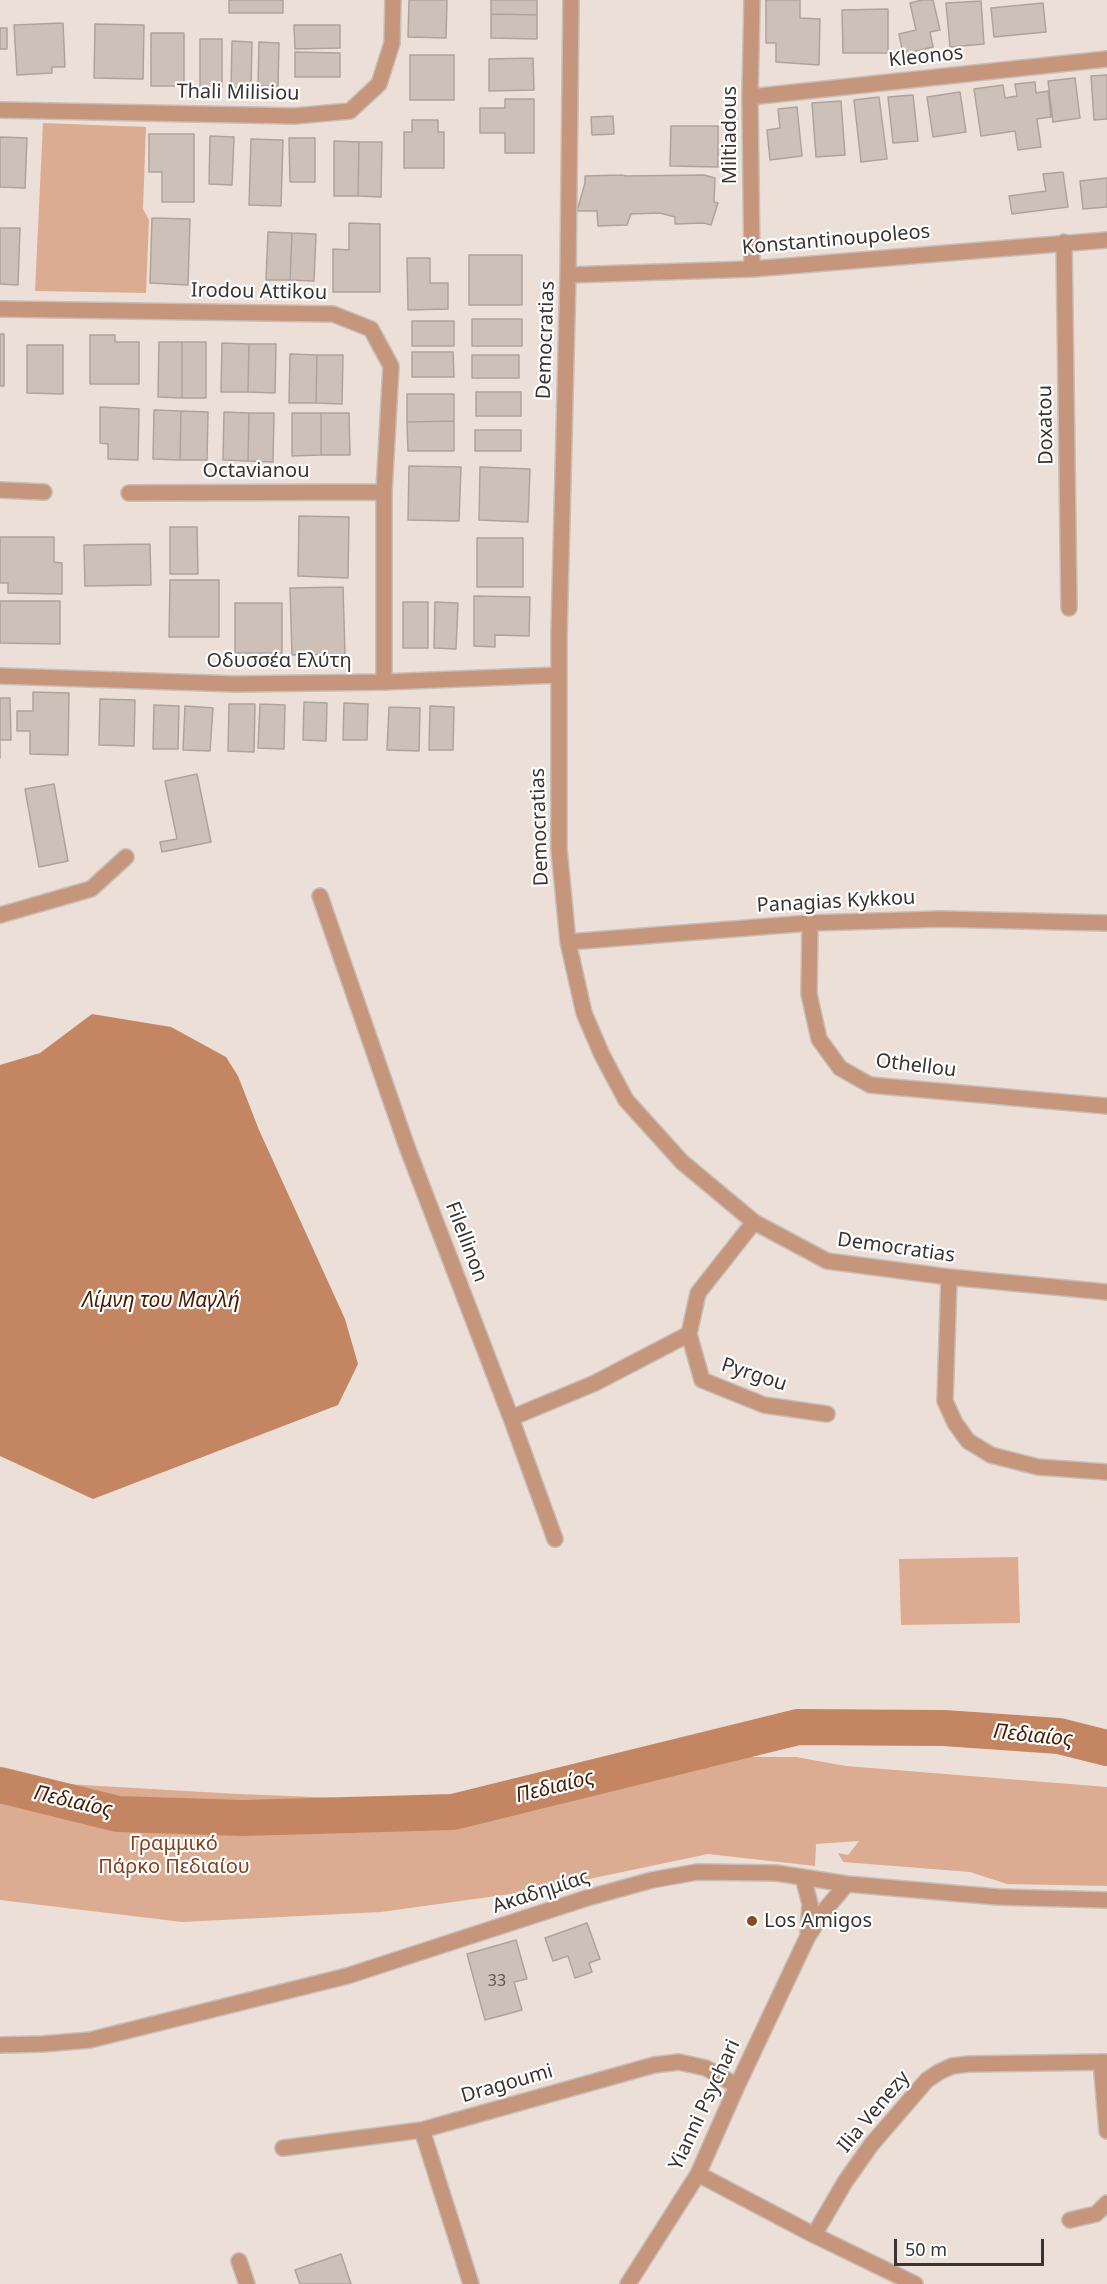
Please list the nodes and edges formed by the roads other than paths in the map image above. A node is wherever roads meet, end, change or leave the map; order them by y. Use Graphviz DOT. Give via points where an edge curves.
graph roads {
  1 [pos="393,0"];
  2 [pos="571,0"];
  3 [pos="752,0"];
  4 [pos="1107,59"];
  5 [pos="750,97"];
  6 [pos="0,110"];
  7 [pos="1107,240"];
  8 [pos="1064,242"];
  9 [pos="752,269"];
  10 [pos="568,275"];
  11 [pos="0,309"];
  12 [pos="0,490"];
  13 [pos="44,492"];
  14 [pos="384,492"];
  15 [pos="129,493"];
  16 [pos="1069,608"];
  17 [pos="558,675"];
  18 [pos="0,676"];
  19 [pos="384,682"];
  20 [pos="126,857"];
  21 [pos="320,896"];
  22 [pos="0,915"];
  23 [pos="810,923"];
  24 [pos="1107,923"];
  25 [pos="568,942"];
  26 [pos="1107,1106"];
  27 [pos="754,1222"];
  28 [pos="949,1277"];
  29 [pos="1107,1292"];
  30 [pos="689,1335"];
  31 [pos="827,1414"];
  32 [pos="511,1418"];
  33 [pos="1107,1472"];
  34 [pos="555,1539"];
  35 [pos="803,1877"];
  36 [pos="847,1884"];
  37 [pos="1107,1900"];
  38 [pos="807,1938"];
  39 [pos="0,2045"];
  40 [pos="1104,2062"];
  41 [pos="737,2086"];
  42 [pos="422,2130"];
  43 [pos="1107,2131"];
  44 [pos="283,2148"];
  45 [pos="698,2174"];
  46 [pos="1107,2203"];
  47 [pos="1070,2220"];
  48 [pos="814,2235"];
  49 [pos="239,2261"];
  50 [pos="246,2284"];
  51 [pos="471,2284"];
  52 [pos="628,2284"];
  53 [pos="915,2284"];
  1 -- 6 [label="street, Thali Milisiou" via="392,43 379,84 350,111 296,116"];
  2 -- 10 [label="street, Democratias"];
  3 -- 5 [label="street, Miltiadous"];
  4 -- 5 [label="street, Kleonos"];
  5 -- 9 [label="street, Miltiadous"];
  7 -- 8 [label="street, Konstantinoupoleos"];
  8 -- 9 [label="street, Konstantinoupoleos"];
  8 -- 16 [label="street, Doxatou"];
  9 -- 10 [label="street, Konstantinoupoleos"];
  10 -- 17 [label="street, Democratias"];
  11 -- 14 [label="street, Irodou Attikou" via="333,314 371,329 391,366"];
  12 -- 13 [label="street"];
  14 -- 15 [label="street, Octavianou"];
  14 -- 19 [label="street, Irodou Attikou"];
  17 -- 19 [label="street, Οδυσσέα Ελύτη"];
  17 -- 25 [label="street, Democratias" via="559,849"];
  18 -- 19 [label="street, Οδυσσέα Ελύτη" via="236,684"];
  20 -- 22 [label="street" via="91,889"];
  21 -- 32 [label="street, Filellinon" via="407,1147"];
  23 -- 24 [label="street, Panagias Kykkou" via="941,919"];
  23 -- 25 [label="street, Panagias Kykkou"];
  23 -- 26 [label="street, Othellou" via="809,994 819,1039 840,1068 870,1085"];
  25 -- 27 [label="street, Democratias" via="584,1013 626,1100 682,1162"];
  27 -- 28 [label="street, Democratias" via="827,1261"];
  27 -- 30 [label="street, Pyrgou" via="698,1293"];
  28 -- 29 [label="street, Democratias"];
  28 -- 33 [label="street" via="945,1401 968,1441 991,1455 1038,1467"];
  30 -- 31 [label="street, Pyrgou" via="702,1380 764,1405"];
  30 -- 32 [label="street" via="595,1383"];
  32 -- 34 [label="street, Filellinon"];
  35 -- 36 [label="street, Ακαδημίας"];
  35 -- 38 [label="street, Yianni Psychari" via="810,1904"];
  35 -- 39 [label="street, Ακαδημίας" via="697,1872 652,1880 347,1976 90,2040"];
  36 -- 37 [label="street, Ακαδημίας" via="998,1897"];
  36 -- 38 [label="street, Yianni Psychari"];
  38 -- 41 [label="street, Yianni Psychari"];
  40 -- 43 [label="street"];
  40 -- 48 [label="street, Ilia Venezy" via="969,2064 939,2072 927,2080 871,2145"];
  41 -- 42 [label="street, Dragoumi" via="706,2068 679,2062 663,2064"];
  41 -- 45 [label="street, Yianni Psychari"];
  42 -- 44 [label="street, Dragoumi"];
  42 -- 51 [label="street"];
  45 -- 48 [label="street"];
  45 -- 52 [label="street, Yianni Psychari"];
  46 -- 47 [label="street" via="1096,2214"];
  48 -- 53 [label="street"];
  49 -- 50 [label="street"];
}
